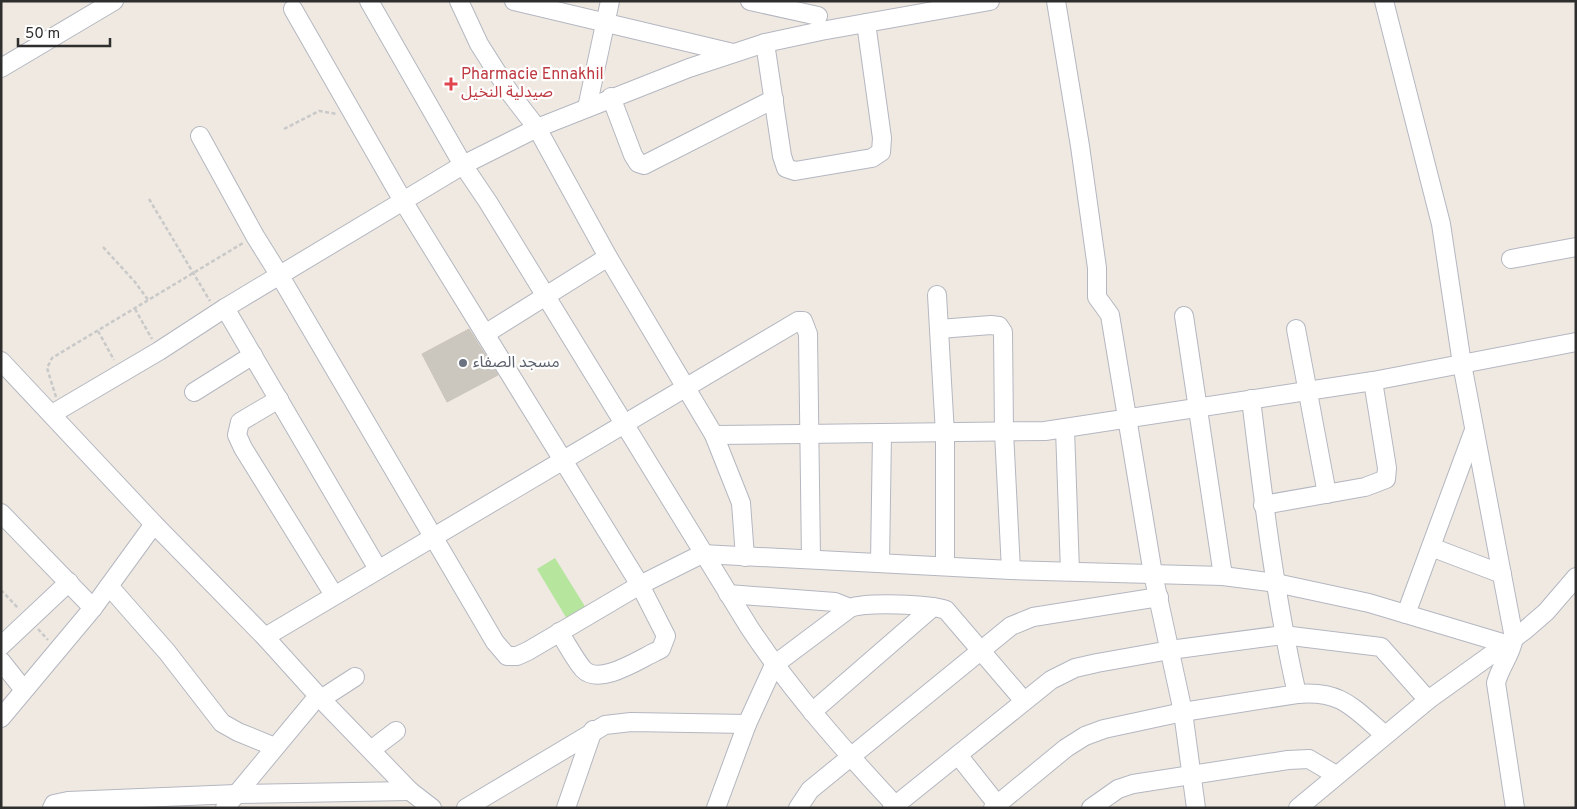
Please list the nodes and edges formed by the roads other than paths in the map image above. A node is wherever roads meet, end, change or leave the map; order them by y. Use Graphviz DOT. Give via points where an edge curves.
graph roads {
  1 [pos="114,1"];
  2 [pos="369,1"];
  3 [pos="459,1"];
  4 [pos="514,1"];
  5 [pos="610,1"];
  6 [pos="750,1"];
  7 [pos="990,1"];
  8 [pos="1056,1"];
  9 [pos="1384,1"];
  10 [pos="949,5"];
  11 [pos="293,9"];
  12 [pos="818,16"];
  13 [pos="866,23"];
  14 [pos="606,24"];
  15 [pos="765,43"];
  16 [pos="733,53"];
  17 [pos="1,68"];
  18 [pos="611,98"];
  19 [pos="774,99"];
  20 [pos="587,108"];
  21 [pos="537,128"];
  22 [pos="200,136"];
  23 [pos="463,165"];
  24 [pos="403,201"];
  25 [pos="1576,247"];
  26 [pos="608,257"];
  27 [pos="1511,259"];
  28 [pos="280,276"];
  29 [pos="546,295"];
  30 [pos="937,295"];
  31 [pos="221,311"];
  32 [pos="1184,316"];
  33 [pos="939,329"];
  34 [pos="1296,329"];
  35 [pos="485,334"];
  36 [pos="1576,342"];
  37 [pos="253,355"];
  38 [pos="1,361"];
  39 [pos="1462,364"];
  40 [pos="1373,381"];
  41 [pos="686,386"];
  42 [pos="194,392"];
  43 [pos="1307,392"];
  44 [pos="279,398"];
  45 [pos="1251,399"];
  46 [pos="1197,408"];
  47 [pos="57,412"];
  48 [pos="1126,420"];
  49 [pos="622,424"];
  50 [pos="1065,429"];
  51 [pos="1474,429"];
  52 [pos="1004,432"];
  53 [pos="882,434"];
  54 [pos="945,434"];
  55 [pos="714,435"];
  56 [pos="810,435"];
  57 [pos="563,459"];
  58 [pos="1327,494"];
  59 [pos="1263,505"];
  60 [pos="2,515"];
  61 [pos="154,524"];
  62 [pos="432,537"];
  63 [pos="1431,547"];
  64 [pos="702,554"];
  65 [pos="745,556"];
  66 [pos="812,559"];
  67 [pos="880,563"];
  68 [pos="945,566"];
  69 [pos="378,569"];
  70 [pos="1011,570"];
  71 [pos="1070,571"];
  72 [pos="1153,574"];
  73 [pos="1502,574"];
  74 [pos="1223,576"];
  75 [pos="1576,577"];
  76 [pos="69,582"];
  77 [pos="1276,583"];
  78 [pos="640,585"];
  79 [pos="109,586"];
  80 [pos="728,594"];
  81 [pos="334,595"];
  82 [pos="1158,597"];
  83 [pos="933,607"];
  84 [pos="93,608"];
  85 [pos="850,608"];
  86 [pos="1406,614"];
  87 [pos="559,632"];
  88 [pos="1284,635"];
  89 [pos="264,637"];
  90 [pos="1510,641"];
  91 [pos="1,646"];
  92 [pos="980,650"];
  93 [pos="1170,650"];
  94 [pos="1,661"];
  95 [pos="774,665"];
  96 [pos="355,677"];
  97 [pos="24,690"];
  98 [pos="1297,694"];
  99 [pos="320,698"];
  100 [pos="1428,700"];
  101 [pos="1024,701"];
  102 [pos="812,712"];
  103 [pos="1183,712"];
  104 [pos="1,718"];
  105 [pos="747,724"];
  106 [pos="593,730"];
  107 [pos="396,731"];
  108 [pos="1384,735"];
  109 [pos="276,747"];
  110 [pos="371,750"];
  111 [pos="958,755"];
  112 [pos="851,758"];
  113 [pos="1192,775"];
  114 [pos="1336,775"];
  115 [pos="410,790"];
  116 [pos="236,794"];
  117 [pos="894,806"];
  118 [pos="996,807"];
  119 [pos="52,808"];
  120 [pos="225,808"];
  121 [pos="432,808"];
  122 [pos="466,808"];
  123 [pos="566,808"];
  124 [pos="716,808"];
  125 [pos="798,808"];
  126 [pos="1091,808"];
  127 [pos="1196,808"];
  128 [pos="1298,808"];
  129 [pos="1515,808"];
  1 -- 17 [label="street"];
  2 -- 23 [label="street"];
  3 -- 21 [label="street" via="479,44"];
  4 -- 14 [label="street"];
  5 -- 14 [label="street"];
  6 -- 12 [label="street"];
  7 -- 10 [label="street"];
  8 -- 48 [label="street" via="1097,268 1097,297 1110,315"];
  9 -- 39 [label="street" via="1441,224"];
  10 -- 13 [label="street"];
  11 -- 24 [label="street"];
  12 -- 13 [label="street"];
  12 -- 15 [label="street"];
  13 -- 19 [label="street" via="882,138 882,148 877,156 788,170 783,164"];
  14 -- 16 [label="street"];
  14 -- 20 [label="street"];
  15 -- 16 [label="street"];
  15 -- 19 [label="street"];
  16 -- 18 [label="street"];
  18 -- 19 [label="street" via="633,156 644,165"];
  18 -- 20 [label="street"];
  20 -- 21 [label="street"];
  21 -- 23 [label="street"];
  21 -- 26 [label="street"];
  22 -- 28 [label="street"];
  23 -- 24 [label="street"];
  23 -- 29 [label="street"];
  24 -- 28 [label="street"];
  24 -- 35 [label="street"];
  25 -- 27 [label="street"];
  26 -- 29 [label="street"];
  26 -- 41 [label="street"];
  28 -- 31 [label="street"];
  28 -- 62 [label="street"];
  29 -- 35 [label="street"];
  29 -- 49 [label="street"];
  30 -- 33 [label="street"];
  31 -- 37 [label="street"];
  31 -- 47 [label="street"];
  32 -- 46 [label="street"];
  33 -- 52 [label="street" via="991,324 1002,329 1005,338"];
  33 -- 54 [label="street"];
  34 -- 43 [label="street"];
  35 -- 57 [label="street"];
  36 -- 39 [label="street"];
  37 -- 42 [label="street"];
  37 -- 44 [label="street"];
  38 -- 47 [label="street"];
  39 -- 40 [label="street"];
  39 -- 51 [label="street"];
  40 -- 43 [label="street"];
  40 -- 58 [label="street" via="1386,479 1370,486"];
  41 -- 49 [label="street"];
  41 -- 55 [label="street"];
  41 -- 56 [label="street" via="801,320 808,334"];
  43 -- 45 [label="street"];
  43 -- 58 [label="street"];
  44 -- 69 [label="street"];
  44 -- 81 [label="street" via="240,422 237,435"];
  45 -- 46 [label="street"];
  45 -- 59 [label="street"];
  46 -- 48 [label="street"];
  46 -- 74 [label="street"];
  47 -- 61 [label="street"];
  48 -- 50 [label="street"];
  48 -- 72 [label="street"];
  49 -- 57 [label="street"];
  49 -- 64 [label="street"];
  50 -- 52 [label="street"];
  50 -- 71 [label="street"];
  51 -- 63 [label="street"];
  51 -- 73 [label="street"];
  52 -- 54 [label="street"];
  52 -- 70 [label="street"];
  53 -- 54 [label="street"];
  53 -- 56 [label="street"];
  53 -- 67 [label="street"];
  54 -- 68 [label="street"];
  55 -- 56 [label="street"];
  55 -- 65 [label="street" via="741,503"];
  56 -- 66 [label="street"];
  57 -- 62 [label="street"];
  57 -- 78 [label="street"];
  58 -- 59 [label="street"];
  59 -- 77 [label="street"];
  60 -- 76 [label="street"];
  61 -- 79 [label="street"];
  61 -- 89 [label="street"];
  62 -- 69 [label="street"];
  62 -- 87 [label="street" via="504,654 517,656"];
  63 -- 73 [label="street"];
  63 -- 86 [label="street"];
  64 -- 65 [label="street"];
  64 -- 78 [label="street"];
  64 -- 80 [label="street"];
  65 -- 66 [label="street"];
  66 -- 67 [label="street"];
  67 -- 68 [label="street"];
  68 -- 70 [label="street"];
  69 -- 81 [label="street"];
  70 -- 71 [label="street"];
  71 -- 72 [label="street"];
  72 -- 74 [label="street"];
  72 -- 82 [label="street"];
  73 -- 90 [label="street"];
  74 -- 77 [label="street"];
  75 -- 90 [label="street" via="1546,612"];
  76 -- 84 [label="street"];
  76 -- 91 [label="street"];
  77 -- 86 [label="street"];
  77 -- 88 [label="street"];
  78 -- 87 [label="street"];
  78 -- 87 [label="street" via="666,636 661,649 608,674 596,676 584,670"];
  79 -- 84 [label="street"];
  79 -- 109 [label="street" via="167,652 222,723"];
  80 -- 85 [label="street" via="835,602"];
  80 -- 95 [label="street"];
  81 -- 89 [label="street"];
  82 -- 92 [label="street" via="1033,617 1011,626"];
  82 -- 93 [label="street"];
  83 -- 85 [label="street" via="863,605"];
  83 -- 92 [label="street" via="951,614"];
  83 -- 102 [label="street"];
  84 -- 97 [label="street"];
  85 -- 95 [label="street"];
  86 -- 90 [label="street"];
  88 -- 93 [label="street"];
  88 -- 98 [label="street"];
  88 -- 100 [label="street" via="1381,647"];
  89 -- 99 [label="street"];
  90 -- 100 [label="street"];
  90 -- 129 [label="street" via="1512,650 1500,668 1496,683"];
  92 -- 101 [label="street"];
  92 -- 112 [label="street"];
  93 -- 101 [label="street" via="1075,668 1051,680"];
  93 -- 103 [label="street"];
  94 -- 97 [label="street"];
  95 -- 102 [label="street"];
  95 -- 105 [label="street"];
  96 -- 99 [label="street"];
  97 -- 104 [label="street"];
  98 -- 103 [label="street"];
  98 -- 108 [label="street" via="1332,695 1350,705"];
  99 -- 109 [label="street"];
  99 -- 110 [label="street"];
  100 -- 108 [label="street"];
  101 -- 111 [label="street"];
  102 -- 112 [label="street"];
  103 -- 113 [label="street"];
  103 -- 118 [label="street" via="1085,736"];
  105 -- 106 [label="street" via="618,722"];
  105 -- 124 [label="street"];
  106 -- 122 [label="street"];
  106 -- 123 [label="street"];
  107 -- 110 [label="street"];
  108 -- 114 [label="street"];
  109 -- 116 [label="street"];
  110 -- 115 [label="street"];
  111 -- 117 [label="street"];
  111 -- 118 [label="street"];
  112 -- 117 [label="street"];
  112 -- 125 [label="street" via="805,796"];
  113 -- 114 [label="street" via="1302,758 1316,761"];
  113 -- 126 [label="street" via="1133,784 1118,789"];
  113 -- 127 [label="street"];
  114 -- 128 [label="street"];
  115 -- 116 [label="street"];
  115 -- 121 [label="street"];
  116 -- 119 [label="street" via="68,801"];
  116 -- 120 [label="street"];
}
